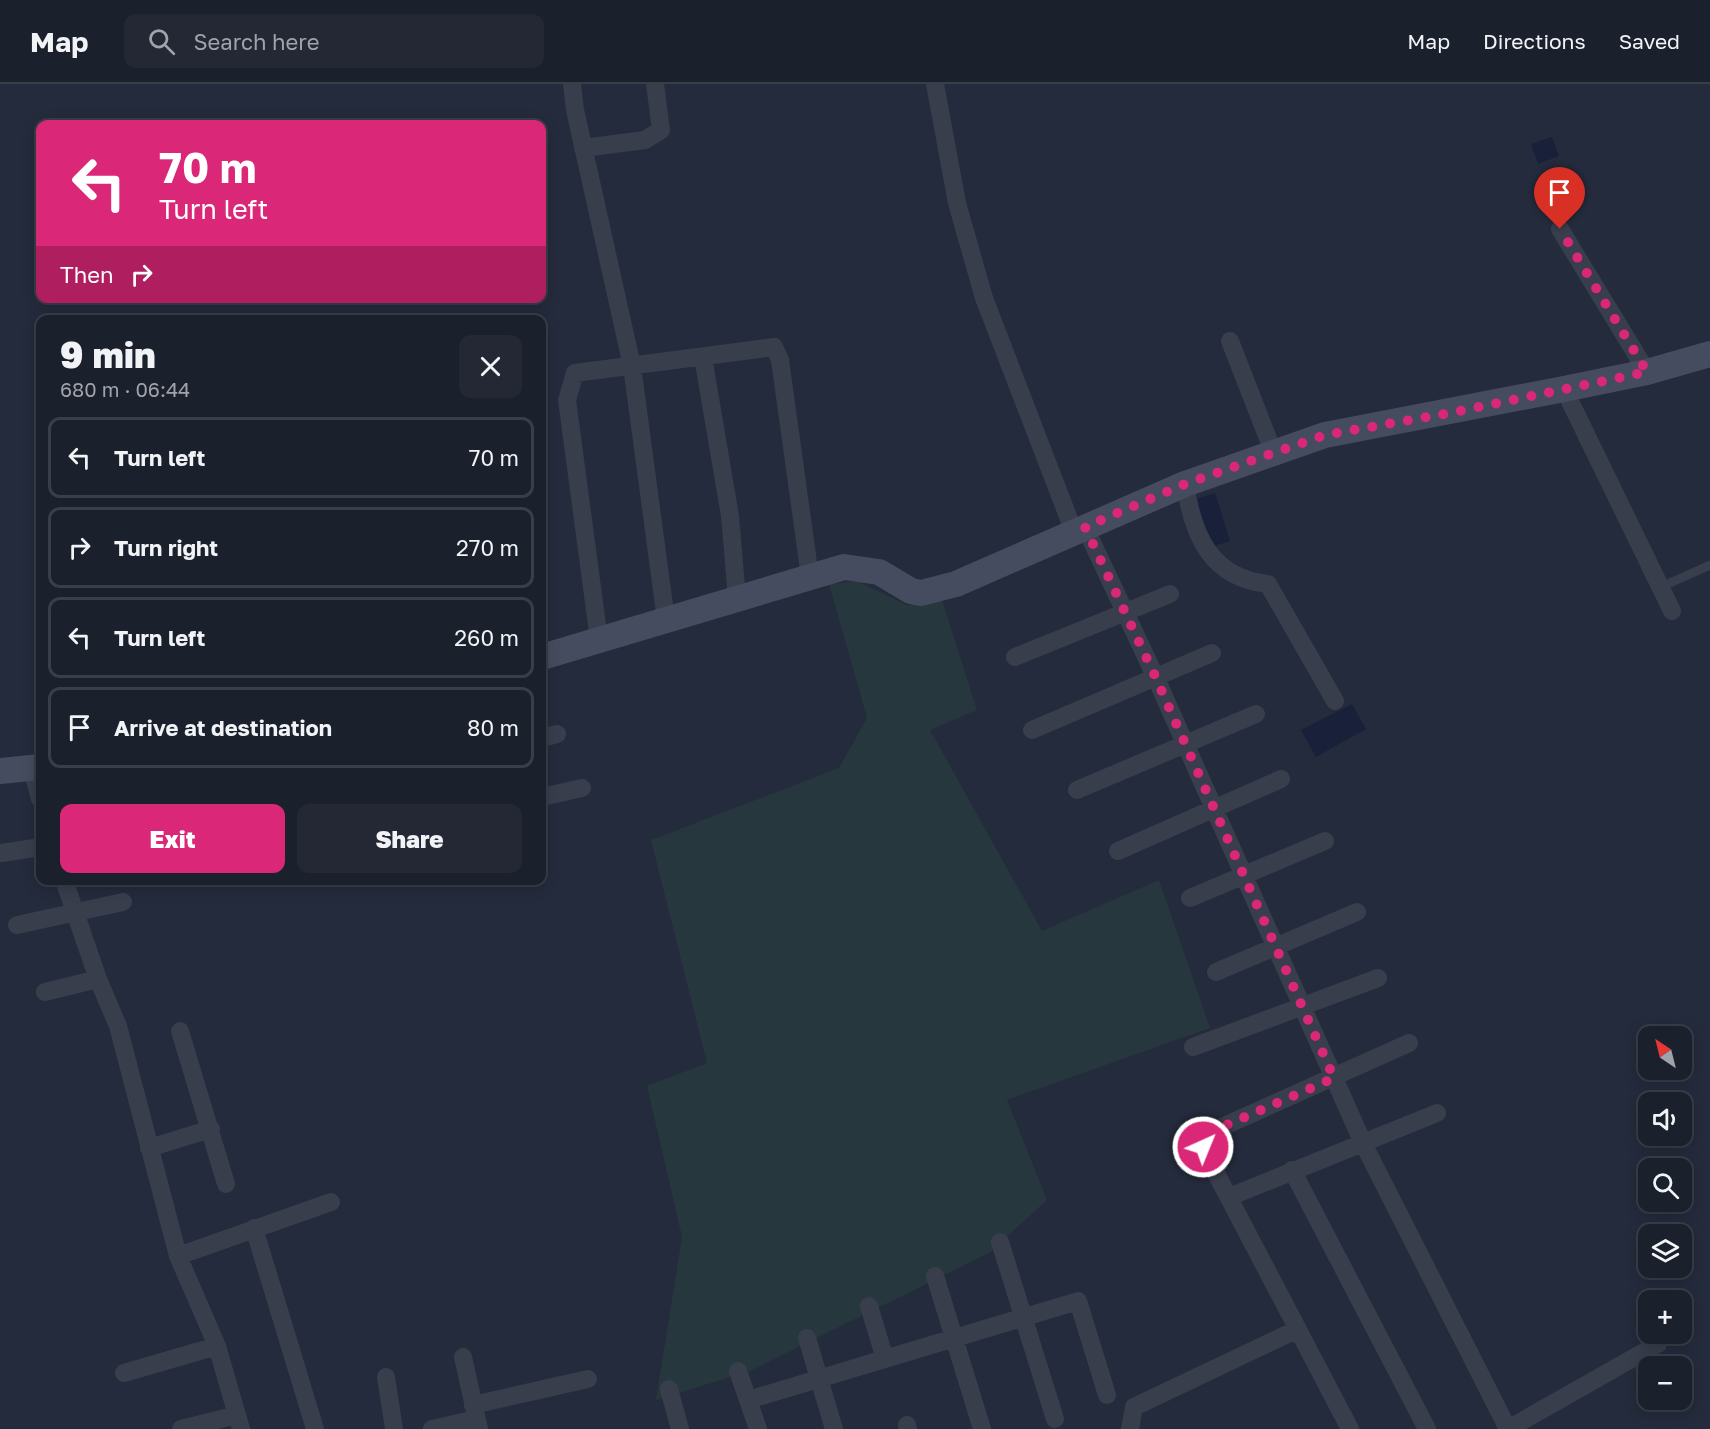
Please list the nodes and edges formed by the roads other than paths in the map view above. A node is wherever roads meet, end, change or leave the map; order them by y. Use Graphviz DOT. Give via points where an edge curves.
graph roads {
  1 [pos="572,84"];
  2 [pos="655,84"];
  3 [pos="935,84"];
  4 [pos="584,148"];
  5 [pos="1560,229"];
  6 [pos="1230,341"];
  7 [pos="1710,354"];
  8 [pos="703,357"];
  9 [pos="632,366"];
  10 [pos="1647,372"];
  11 [pos="1564,389"];
  12 [pos="1274,454"];
  13 [pos="1185,484"];
  14 [pos="1080,529"];
  15 [pos="1710,565"];
  16 [pos="810,577"];
  17 [pos="1661,587"];
  18 [pos="1170,594"];
  19 [pos="737,599"];
  20 [pos="1672,611"];
  21 [pos="1126,613"];
  22 [pos="666,620"];
  23 [pos="599,640"];
  24 [pos="1212,653"];
  25 [pos="546,656"];
  26 [pos="1015,657"];
  27 [pos="1155,676"];
  28 [pos="1335,701"];
  29 [pos="1256,714"];
  30 [pos="1032,730"];
  31 [pos="1186,745"];
  32 [pos="36,768"];
  33 [pos="0,771"];
  34 [pos="1281,779"];
  35 [pos="582,788"];
  36 [pos="1077,790"];
  37 [pos="546,796"];
  38 [pos="1214,808"];
  39 [pos="1325,840"];
  40 [pos="36,848"];
  41 [pos="1118,851"];
  42 [pos="2,853"];
  43 [pos="1244,875"];
  44 [pos="66,885"];
  45 [pos="1190,898"];
  46 [pos="123,902"];
  47 [pos="1357,912"];
  48 [pos="74,913"];
  49 [pos="17,925"];
  50 [pos="1276,945"];
  51 [pos="1216,972"];
  52 [pos="1378,978"];
  53 [pos="98,980"];
  54 [pos="45,992"];
  55 [pos="1303,1006"];
  56 [pos="180,1031"];
  57 [pos="1409,1043"];
  58 [pos="1193,1047"];
  59 [pos="1334,1078"];
  60 [pos="1437,1113"];
  61 [pos="211,1129"];
  62 [pos="1363,1143"];
  63 [pos="149,1148"];
  64 [pos="1292,1170"];
  65 [pos="226,1184"];
  66 [pos="1229,1197"];
  67 [pos="331,1202"];
  68 [pos="254,1228"];
  69 [pos="1000,1242"];
  70 [pos="178,1256"];
  71 [pos="935,1276"];
  72 [pos="869,1306"];
  73 [pos="1024,1317"];
  74 [pos="1296,1330"];
  75 [pos="807,1338"];
  76 [pos="954,1338"];
  77 [pos="1658,1344"];
  78 [pos="217,1346"];
  79 [pos="464,1357"];
  80 [pos="885,1359"];
  81 [pos="738,1371"];
  82 [pos="124,1373"];
  83 [pos="386,1377"];
  84 [pos="588,1379"];
  85 [pos="819,1379"];
  86 [pos="669,1389"];
  87 [pos="1107,1395"];
  88 [pos="748,1400"];
  89 [pos="476,1418"];
  90 [pos="1055,1419"];
  91 [pos="239,1422"];
  92 [pos="181,1429"];
  93 [pos="315,1429"];
  94 [pos="394,1429"];
  95 [pos="432,1429"];
  96 [pos="680,1429"];
  97 [pos="758,1429"];
  98 [pos="834,1429"];
  99 [pos="982,1429"];
  100 [pos="1131,1429"];
  101 [pos="1350,1429"];
  102 [pos="1427,1429"];
  103 [pos="1508,1429"];
  1 -- 4 [label="street"];
  2 -- 4 [label="street" via="661,130 645,140"];
  3 -- 14 [label="street" via="957,203 984,298"];
  4 -- 9 [label="street"];
  5 -- 10 [label="street"];
  6 -- 12 [label="street"];
  7 -- 10 [label="street"];
  8 -- 9 [label="street"];
  8 -- 16 [label="street" via="774,347 780,360"];
  8 -- 19 [label="street" via="730,516"];
  9 -- 22 [label="street"];
  9 -- 23 [label="street" via="575,373 567,400"];
  10 -- 11 [label="street"];
  11 -- 12 [label="street" via="1325,435"];
  11 -- 17 [label="street"];
  12 -- 13 [label="street"];
  13 -- 14 [label="street"];
  13 -- 28 [label="street" via="1199,537 1209,557 1243,578 1268,584"];
  14 -- 16 [label="street" via="932,591 911,591 879,572 857,567"];
  14 -- 21 [label="street"];
  15 -- 17 [label="lane"];
  16 -- 19 [label="street"];
  17 -- 20 [label="street"];
  18 -- 21 [label="street"];
  19 -- 22 [label="street"];
  21 -- 26 [label="street"];
  21 -- 27 [label="street"];
  22 -- 23 [label="street"];
  23 -- 25 [label="street"];
  24 -- 27 [label="street"];
  27 -- 30 [label="street"];
  27 -- 31 [label="street"];
  29 -- 31 [label="street"];
  31 -- 36 [label="street"];
  31 -- 38 [label="street"];
  32 -- 33 [label="street"];
  34 -- 38 [label="street"];
  35 -- 37 [label="street"];
  38 -- 41 [label="street"];
  38 -- 43 [label="street"];
  39 -- 43 [label="street"];
  40 -- 42 [label="street"];
  43 -- 45 [label="street"];
  43 -- 50 [label="street"];
  44 -- 48 [label="street"];
  46 -- 48 [label="street"];
  47 -- 50 [label="street"];
  48 -- 49 [label="street"];
  48 -- 53 [label="street"];
  50 -- 51 [label="street"];
  50 -- 55 [label="street"];
  52 -- 55 [label="street"];
  53 -- 54 [label="street"];
  53 -- 63 [label="street" via="118,1026"];
  55 -- 58 [label="street"];
  55 -- 59 [label="street"];
  56 -- 61 [label="street"];
  57 -- 59 [label="street"];
  59 -- 62 [label="street"];
  59 -- 66 [label="street" via="1206,1136 1203,1147"];
  60 -- 62 [label="street"];
  61 -- 63 [label="street"];
  61 -- 65 [label="street"];
  62 -- 64 [label="street"];
  62 -- 103 [label="street"];
  63 -- 70 [label="street"];
  64 -- 66 [label="street"];
  64 -- 102 [label="street"];
  66 -- 74 [label="street"];
  67 -- 68 [label="street"];
  68 -- 70 [label="street"];
  68 -- 93 [label="street"];
  69 -- 73 [label="street"];
  70 -- 78 [label="street"];
  71 -- 76 [label="street"];
  72 -- 80 [label="street"];
  73 -- 76 [label="street"];
  73 -- 87 [label="street" via="1078,1301"];
  73 -- 90 [label="street"];
  74 -- 100 [label="street" via="1134,1407"];
  74 -- 101 [label="street"];
  75 -- 85 [label="street"];
  76 -- 80 [label="street"];
  76 -- 99 [label="street"];
  77 -- 103 [label="street"];
  78 -- 82 [label="street"];
  78 -- 91 [label="street"];
  79 -- 89 [label="street"];
  80 -- 85 [label="street"];
  81 -- 88 [label="street"];
  83 -- 94 [label="street"];
  84 -- 89 [label="street"];
  85 -- 88 [label="street"];
  85 -- 98 [label="street"];
  86 -- 96 [label="street"];
  88 -- 97 [label="street"];
  89 -- 95 [label="street"];
  91 -- 92 [label="street"];
}
